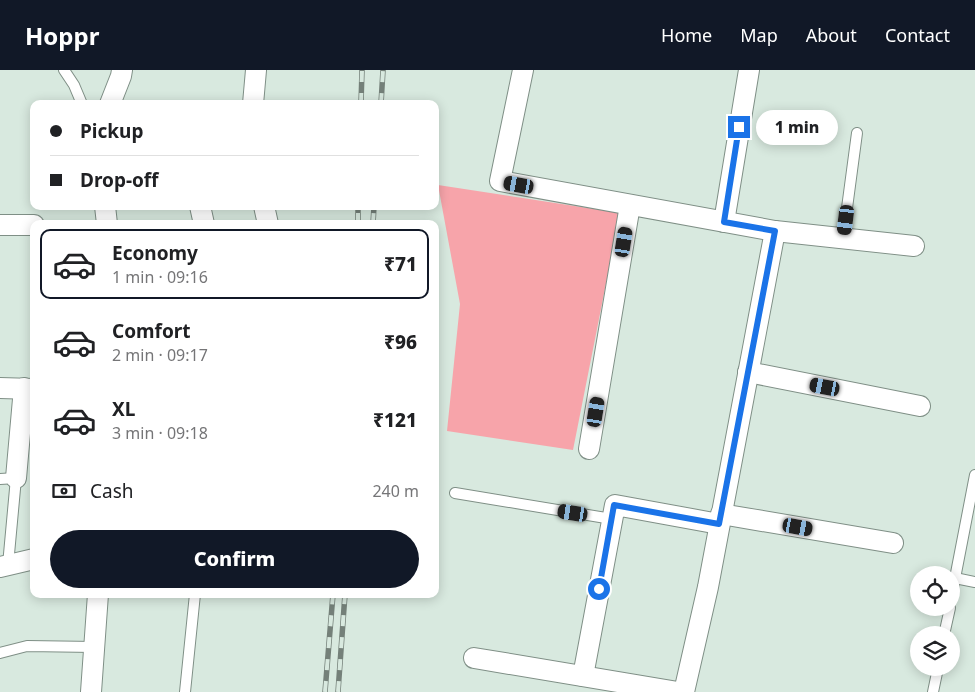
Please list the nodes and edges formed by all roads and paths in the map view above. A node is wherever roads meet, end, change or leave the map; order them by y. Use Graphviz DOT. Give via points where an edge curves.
graph roads {
  1 [pos="64,70"];
  2 [pos="122,70"];
  3 [pos="256,70"];
  4 [pos="523,70"];
  5 [pos="747,70"];
  6 [pos="80,100"];
  7 [pos="112,100"];
  8 [pos="253,100"];
  9 [pos="857,132"];
  10 [pos="630,205"];
  11 [pos="724,222"];
  12 [pos="0,225"];
  13 [pos="30,225"];
  14 [pos="775,231"];
  15 [pos="843,238"];
  16 [pos="914,246"];
  17 [pos="748,372"];
  18 [pos="0,388"];
  19 [pos="29,388"];
  20 [pos="920,406"];
  21 [pos="589,449"];
  22 [pos="975,475"];
  23 [pos="8,479"];
  24 [pos="455,493"];
  25 [pos="612,519"];
  26 [pos="720,519"];
  27 [pos="893,543"];
  28 [pos="30,560"];
  29 [pos="4,566"];
  30 [pos="957,566"];
  31 [pos="960,579"];
  32 [pos="975,582"];
  33 [pos="98,598"];
  34 [pos="195,598"];
  35 [pos="94,647"];
  36 [pos="0,653"];
  37 [pos="474,658"];
  38 [pos="583,676"];
  39 [pos="936,676"];
  40 [pos="92,692"];
  41 [pos="185,692"];
  42 [pos="678,692"];
  43 [pos="684,692"];
  44 [pos="933,692"];
  1 -- 6 [label="lane"];
  2 -- 7 [label="street"];
  3 -- 8 [label="street"];
  4 -- 10 [label="street" via="500,182"];
  5 -- 11 [label="street"];
  9 -- 15 [label="lane"];
  10 -- 11 [label="street"];
  10 -- 21 [label="street"];
  11 -- 14 [label="street"];
  12 -- 13 [label="street"];
  14 -- 15 [label="street"];
  14 -- 17 [label="street"];
  15 -- 16 [label="street"];
  17 -- 20 [label="street"];
  17 -- 26 [label="street"];
  18 -- 19 [label="street"];
  19 -- 23 [label="street"];
  22 -- 30 [label="lane"];
  23 -- 29 [label="lane"];
  24 -- 25 [label="lane"];
  25 -- 26 [label="street" via="614,505"];
  25 -- 38 [label="street"];
  26 -- 27 [label="street"];
  26 -- 43 [label="street"];
  28 -- 29 [label="street"];
  31 -- 32 [label="lane"];
  33 -- 35 [label="street"];
  34 -- 41 [label="lane"];
  35 -- 36 [label="lane" via="27,646"];
  35 -- 40 [label="street"];
  37 -- 38 [label="street"];
  38 -- 42 [label="street"];
  39 -- 44 [label="lane"];
}
